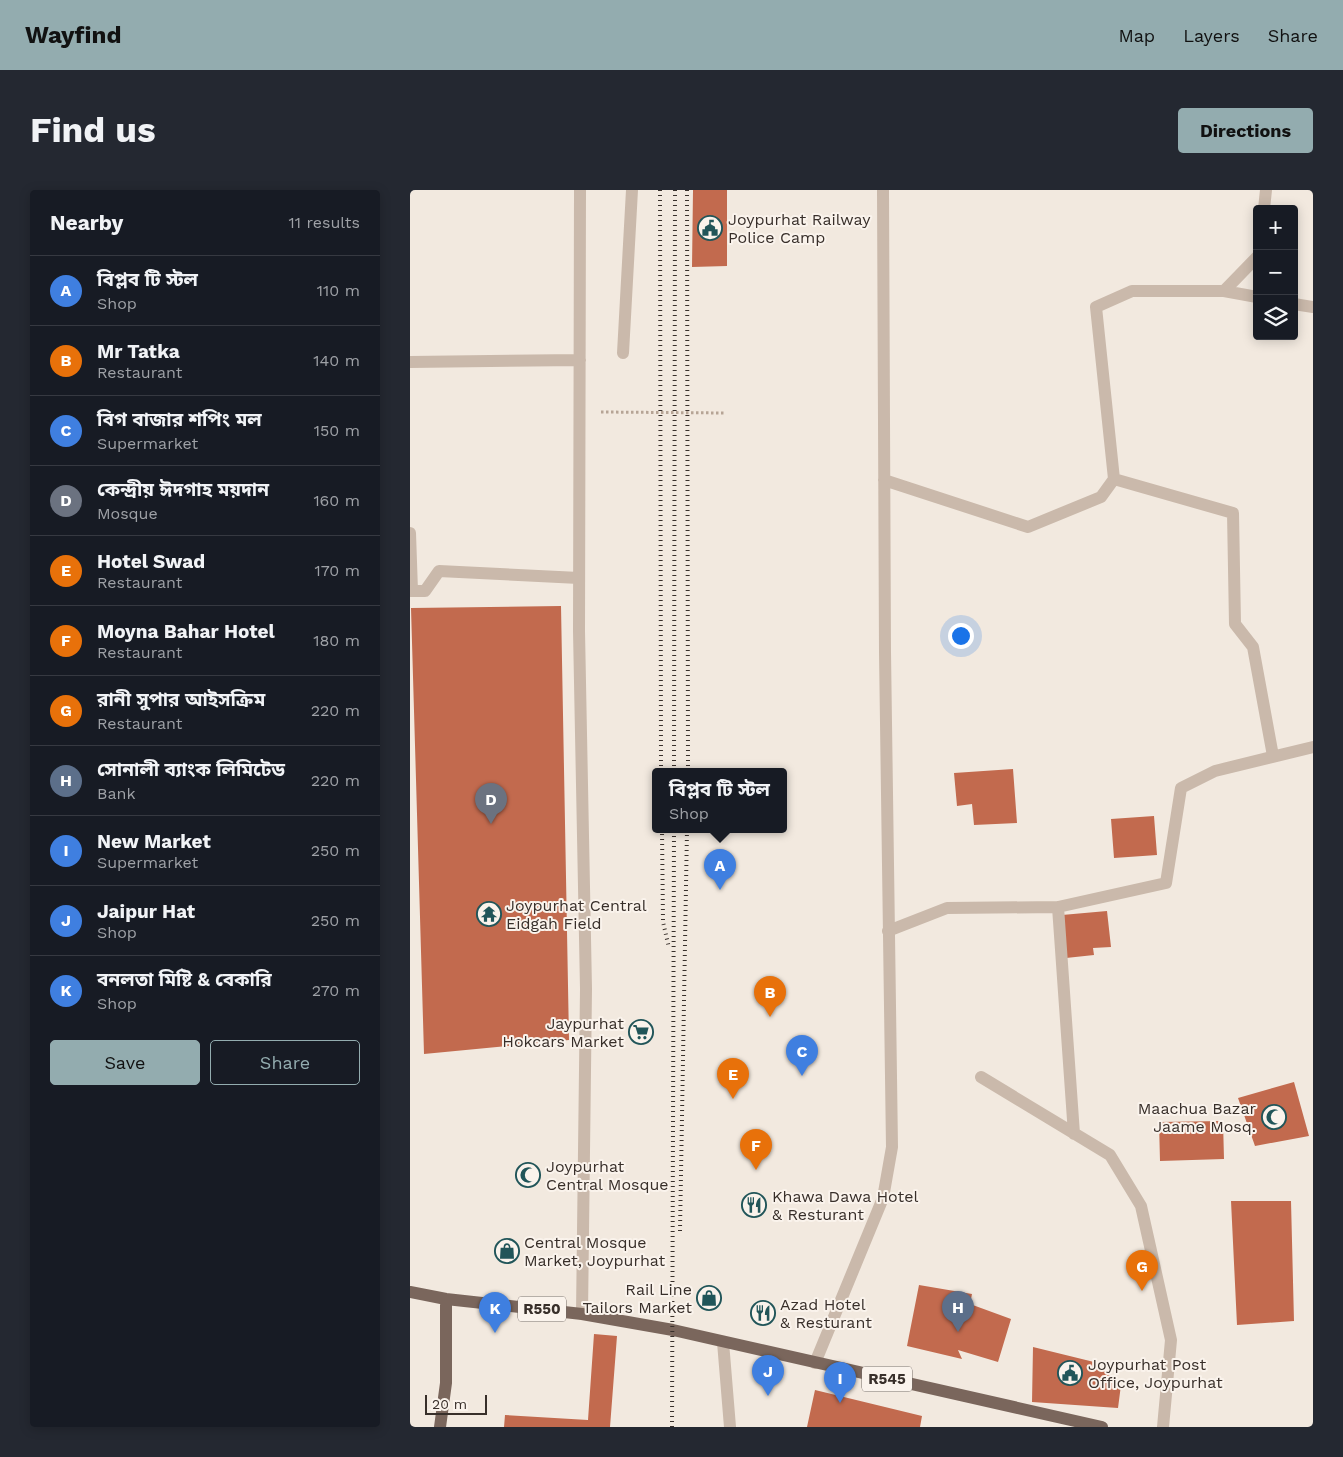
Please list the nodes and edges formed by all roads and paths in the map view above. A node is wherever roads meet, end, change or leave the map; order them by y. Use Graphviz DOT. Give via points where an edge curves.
graph roads {
  1 [pos="580,190"];
  2 [pos="632,190"];
  3 [pos="883,190"];
  4 [pos="1266,190"];
  5 [pos="1264,205"];
  6 [pos="1253,261"];
  7 [pos="1224,291"];
  8 [pos="1253,296"];
  9 [pos="1298,305"];
  10 [pos="1313,307"];
  11 [pos="623,353"];
  12 [pos="580,360"];
  13 [pos="410,362"];
  14 [pos="601,412"];
  15 [pos="725,413"];
  16 [pos="1114,479"];
  17 [pos="884,480"];
  18 [pos="410,533"];
  19 [pos="579,578"];
  20 [pos="416,591"];
  21 [pos="1313,746"];
  22 [pos="1273,756"];
  23 [pos="1058,907"];
  24 [pos="888,930"];
  25 [pos="981,1077"];
  26 [pos="1074,1134"];
  27 [pos="410,1292"];
  28 [pos="446,1299"];
  29 [pos="582,1314"];
  30 [pos="673,1330"];
  31 [pos="723,1342"];
  32 [pos="815,1363"];
  33 [pos="440,1427"];
  34 [pos="730,1427"];
  35 [pos="1102,1427"];
  36 [pos="1163,1427"];
  1 -- 12 [label="street"];
  2 -- 11 [label="street"];
  3 -- 17 [label="street"];
  4 -- 5 [label="street"];
  6 -- 7 [label="street"];
  7 -- 8 [label="street"];
  7 -- 16 [label="street" via="1132,291 1096,307"];
  9 -- 10 [label="street"];
  12 -- 13 [label="street"];
  12 -- 19 [label="street"];
  14 -- 15 [label="path, bridge"];
  16 -- 17 [label="street" via="1101,497 1028,527"];
  16 -- 22 [label="street" via="1233,513 1235,624 1253,647"];
  17 -- 24 [label="street"];
  18 -- 20 [label="street"];
  19 -- 20 [label="street" via="439,571"];
  19 -- 29 [label="street" via="586,989"];
  21 -- 22 [label="street"];
  22 -- 23 [label="street" via="1215,771 1181,788 1166,883"];
  23 -- 24 [label="street" via="947,908"];
  23 -- 26 [label="street"];
  24 -- 32 [label="street" via="892,1147 883,1198"];
  25 -- 26 [label="street"];
  26 -- 36 [label="street" via="1110,1155 1141,1206 1171,1340"];
  27 -- 28 [label="main road, R550"];
  28 -- 29 [label="main road, R550"];
  28 -- 33 [label="main road" via="446,1383"];
  29 -- 30 [label="main road, R550"];
  30 -- 31 [label="main road, R545"];
  31 -- 32 [label="main road, R545"];
  31 -- 34 [label="street"];
  32 -- 35 [label="main road, R545"];
}
